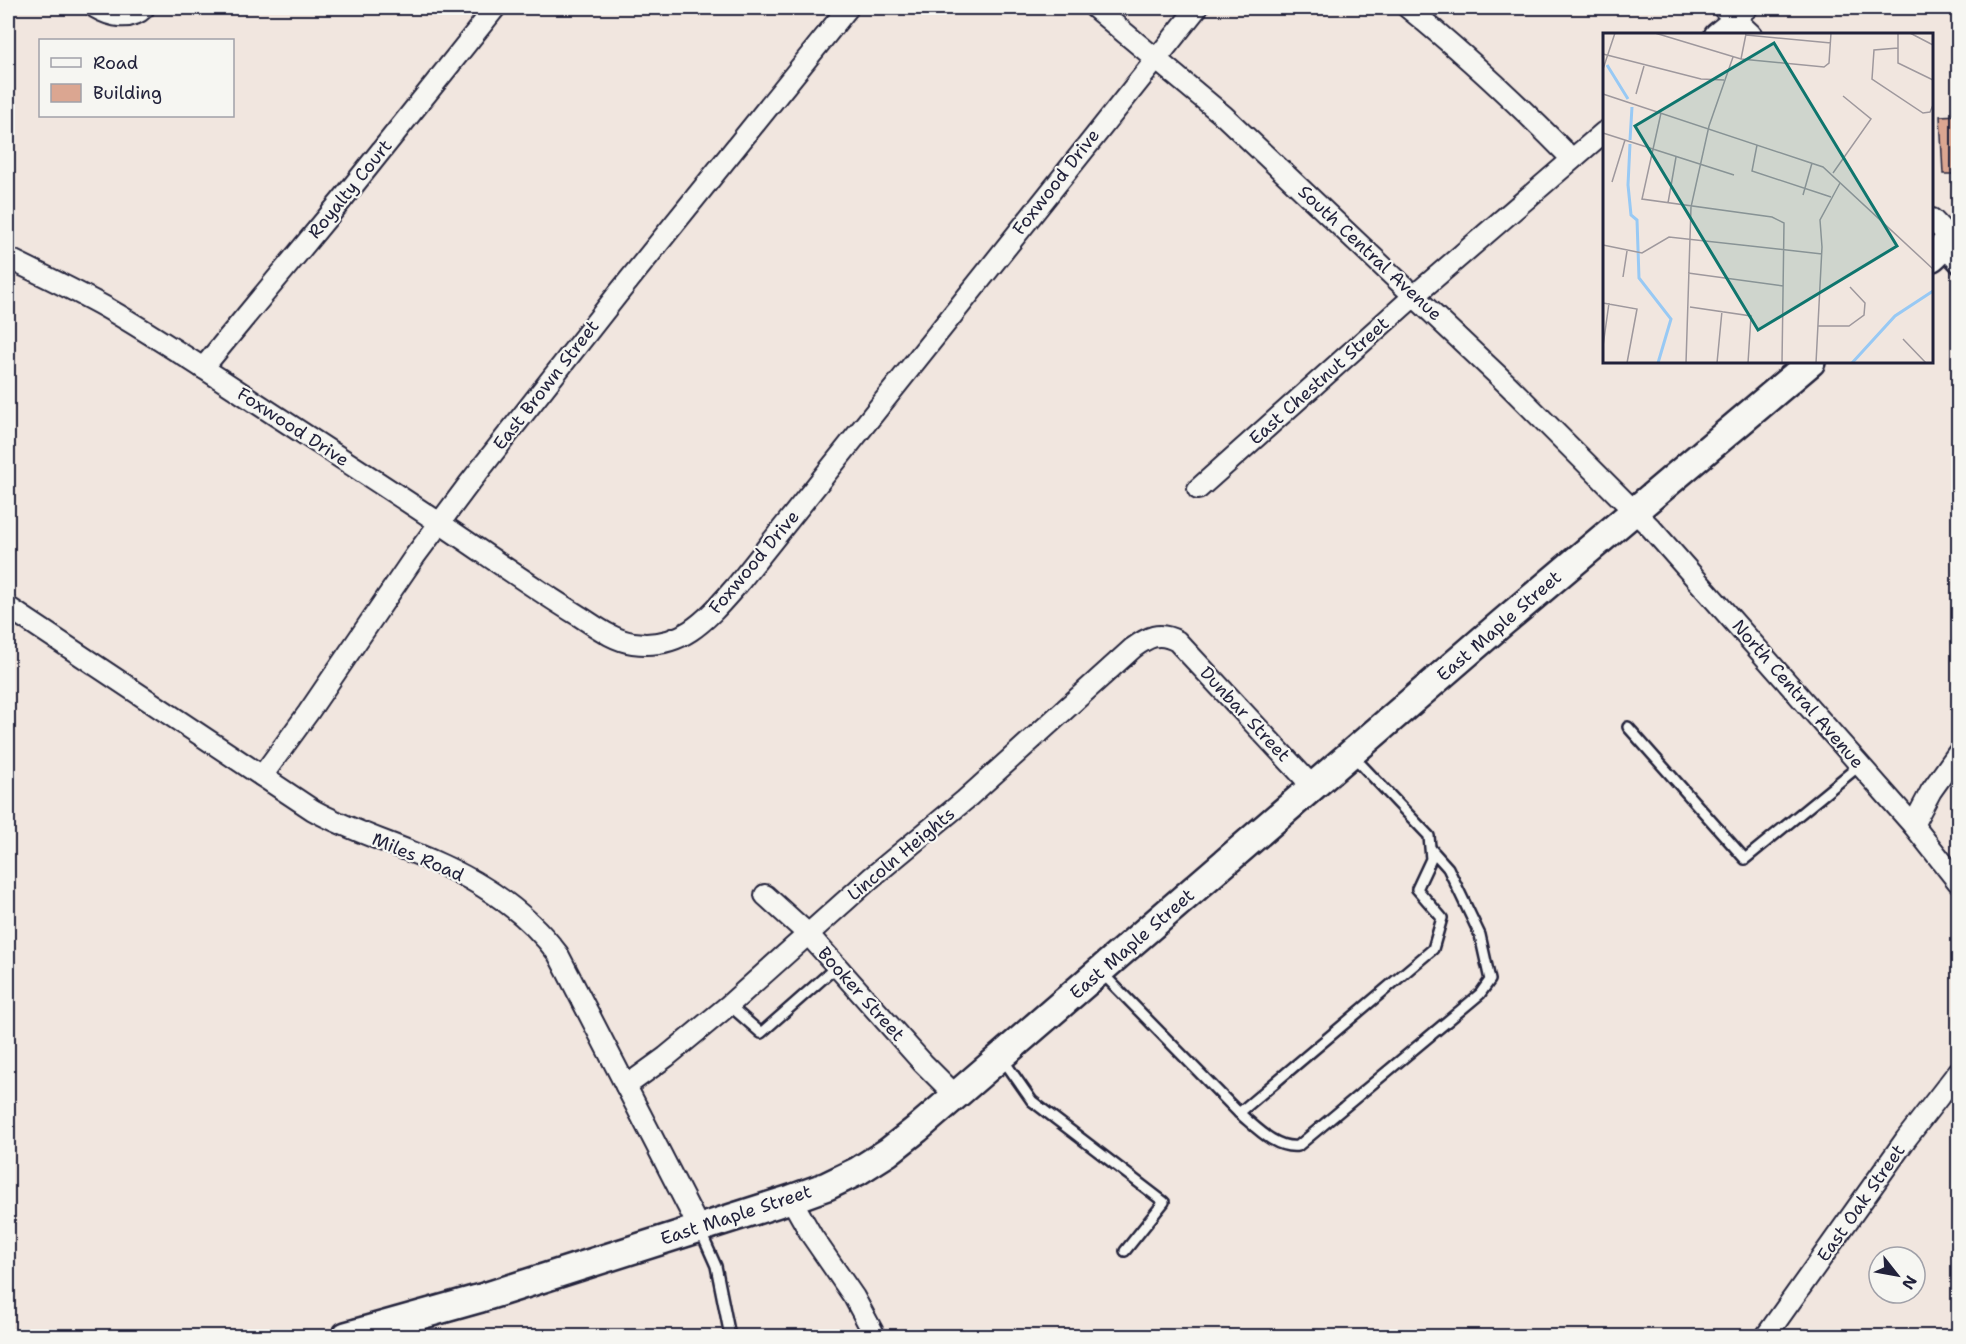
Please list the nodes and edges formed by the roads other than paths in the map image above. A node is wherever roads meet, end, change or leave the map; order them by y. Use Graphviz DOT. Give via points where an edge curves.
graph roads {
  1 [pos="96,8"];
  2 [pos="495,8"];
  3 [pos="848,8"];
  4 [pos="1095,8"];
  5 [pos="1197,8"];
  6 [pos="1408,8"];
  7 [pos="1735,11"];
  8 [pos="136,12"];
  9 [pos="1716,33"];
  10 [pos="1749,33"];
  11 [pos="1156,57"];
  12 [pos="1603,134"];
  13 [pos="1572,159"];
  14 [pos="1933,221"];
  15 [pos="1945,244"];
  16 [pos="8,258"];
  17 [pos="1959,269"];
  18 [pos="1416,296"];
  19 [pos="1810,363"];
  20 [pos="203,368"];
  21 [pos="1198,489"];
  22 [pos="1634,510"];
  23 [pos="440,523"];
  24 [pos="8,607"];
  25 [pos="1176,641"];
  26 [pos="1628,727"];
  27 [pos="1959,753"];
  28 [pos="1351,754"];
  29 [pos="1860,765"];
  30 [pos="262,777"];
  31 [pos="1314,787"];
  32 [pos="1913,825"];
  33 [pos="1431,849"];
  34 [pos="1959,882"];
  35 [pos="765,895"];
  36 [pos="808,934"];
  37 [pos="836,967"];
  38 [pos="1100,971"];
  39 [pos="729,1005"];
  40 [pos="1001,1056"];
  41 [pos="1959,1072"];
  42 [pos="626,1086"];
  43 [pos="956,1096"];
  44 [pos="1239,1113"];
  45 [pos="791,1199"];
  46 [pos="699,1228"];
  47 [pos="1125,1251"];
  48 [pos="346,1336"];
  49 [pos="730,1336"];
  50 [pos="875,1336"];
  51 [pos="1766,1336"];
  1 -- 8 [label="street" via="103,12"];
  2 -- 20 [label="street, Royalty Court"];
  3 -- 23 [label="street, East Brown Street"];
  4 -- 11 [label="street, South Central Avenue"];
  5 -- 11 [label="street, Foxwood Drive"];
  6 -- 13 [label="street" via="1520,105"];
  7 -- 9 [label="street"];
  7 -- 10 [label="street"];
  11 -- 18 [label="street, South Central Avenue"];
  11 -- 23 [label="street, Foxwood Drive" via="738,585 697,627 665,642 648,644 610,635"];
  12 -- 13 [label="street, East Chestnut Street"];
  13 -- 18 [label="street, East Chestnut Street"];
  14 -- 15 [label="street"];
  15 -- 17 [label="lane"];
  16 -- 20 [label="street, Foxwood Drive" via="105,306"];
  18 -- 21 [label="street, East Chestnut Street"];
  18 -- 22 [label="street, South Central Avenue"];
  19 -- 22 [label="main road, East Maple Street"];
  20 -- 23 [label="street, Foxwood Drive"];
  22 -- 28 [label="main road, East Maple Street"];
  22 -- 29 [label="street, North Central Avenue"];
  23 -- 30 [label="street, East Brown Street"];
  24 -- 30 [label="street, Miles Road"];
  25 -- 31 [label="street, Dunbar Street"];
  25 -- 36 [label="street, Lincoln Heights" via="1160,634 1133,648 965,800"];
  26 -- 29 [label="lane" via="1745,859"];
  27 -- 32 [label="street" via="1931,791"];
  28 -- 31 [label="main road, East Maple Street"];
  28 -- 33 [label="lane" via="1429,836"];
  29 -- 32 [label="street, North Central Avenue"];
  30 -- 42 [label="street, Miles Road" via="336,822 433,860 516,909 558,954"];
  31 -- 38 [label="main road, East Maple Street"];
  32 -- 34 [label="street, North Central Avenue"];
  33 -- 44 [label="lane" via="1431,859 1417,889 1442,918 1433,949"];
  33 -- 44 [label="lane" via="1448,868 1480,935 1490,980 1480,994 1298,1146 1271,1140"];
  35 -- 36 [label="street, Booker Street"];
  36 -- 37 [label="street, Booker Street"];
  36 -- 39 [label="street, Lincoln Heights"];
  37 -- 39 [label="lane" via="761,1034"];
  37 -- 43 [label="street, Booker Street"];
  38 -- 40 [label="main road, East Maple Street"];
  38 -- 44 [label="lane"];
  39 -- 42 [label="street, Lincoln Heights"];
  40 -- 43 [label="main road, East Maple Street"];
  40 -- 47 [label="lane" via="1032,1101 1164,1202"];
  41 -- 51 [label="street, East Oak Street" via="1906,1139"];
  42 -- 46 [label="street, Miles Road"];
  43 -- 45 [label="main road, East Maple Street" via="874,1161"];
  45 -- 46 [label="main road, East Maple Street"];
  45 -- 50 [label="street" via="854,1296"];
  46 -- 48 [label="main road, East Maple Street" via="481,1298"];
  46 -- 49 [label="lane" via="716,1266"];
}
